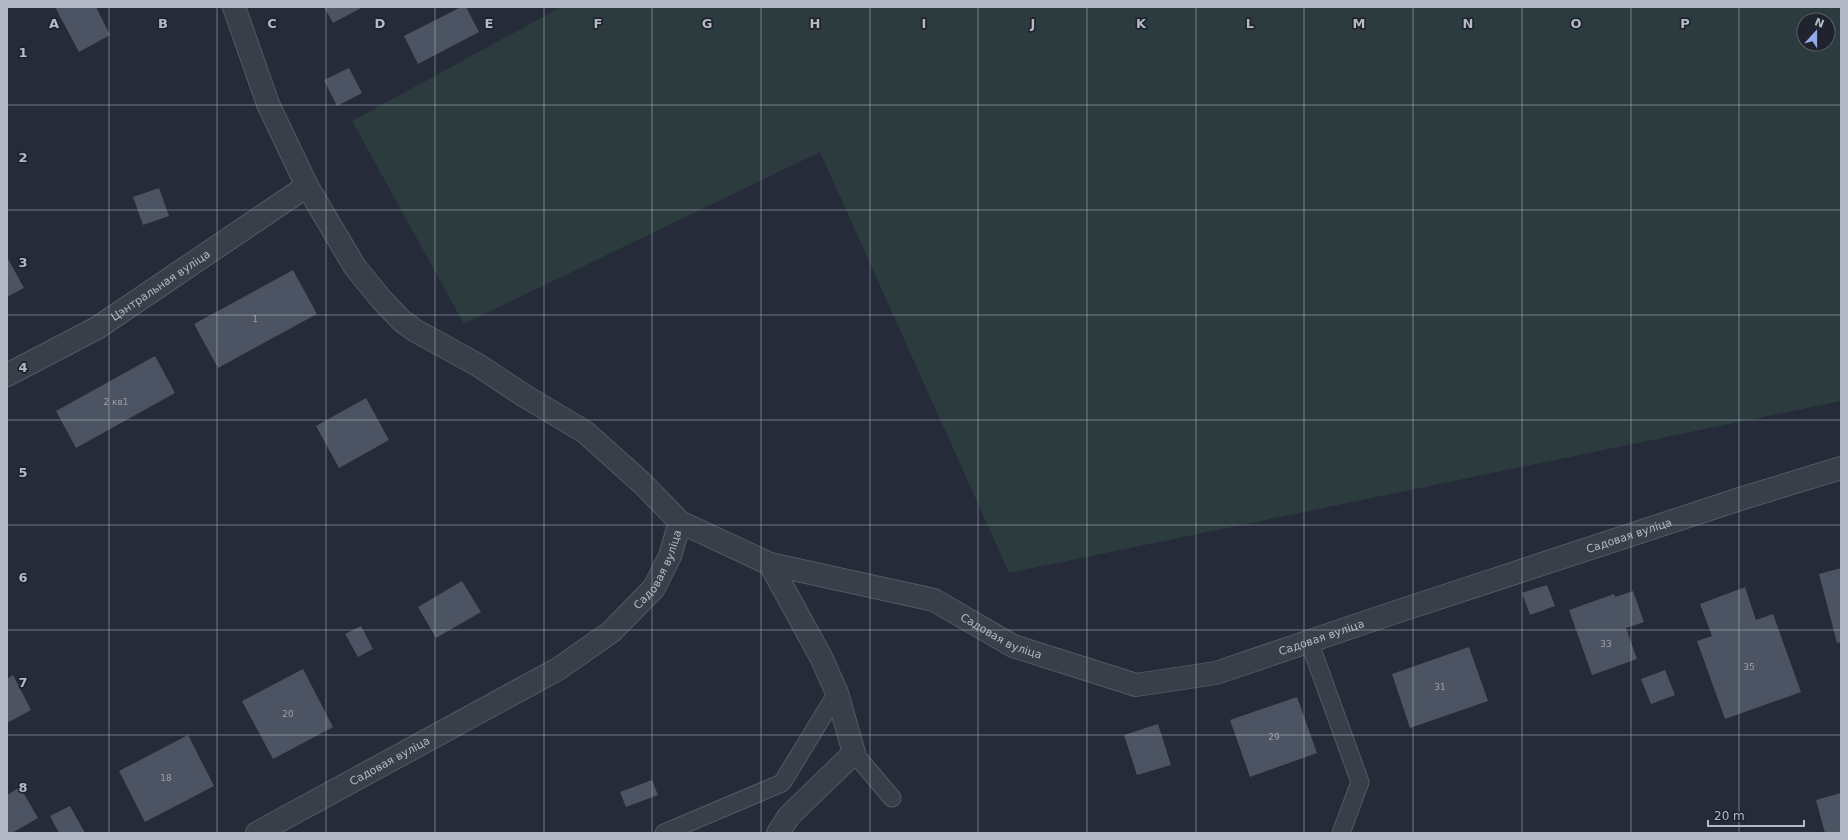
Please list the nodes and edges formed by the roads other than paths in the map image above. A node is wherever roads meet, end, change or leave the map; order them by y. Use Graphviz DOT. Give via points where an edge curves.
graph roads {
  1 [pos="234,7"];
  2 [pos="308,186"];
  3 [pos="7,375"];
  4 [pos="1841,468"];
  5 [pos="680,522"];
  6 [pos="770,564"];
  7 [pos="1309,641"];
  8 [pos="837,693"];
  9 [pos="854,753"];
  10 [pos="892,798"];
  11 [pos="257,833"];
  12 [pos="664,833"];
  13 [pos="778,833"];
  14 [pos="1341,833"];
  1 -- 2 [label="street" via="268,104"];
  2 -- 3 [label="street, Цэнтральная вуліца" via="97,328"];
  2 -- 5 [label="street" via="355,267 380,299 402,321 584,432 644,484"];
  4 -- 7 [label="street, Садовая вуліца"];
  5 -- 6 [label="street, Садовая вуліца"];
  5 -- 11 [label="street, Садовая вуліца" via="670,556 654,588 611,632 558,669"];
  6 -- 7 [label="street, Садовая вуліца" via="934,600 1013,646 1136,685 1216,673"];
  6 -- 8 [label="street" via="821,657"];
  7 -- 14 [label="lane" via="1360,782"];
  8 -- 9 [label="street"];
  8 -- 12 [label="lane" via="782,783"];
  9 -- 10 [label="lane"];
  9 -- 13 [label="street" via="789,816"];
}
